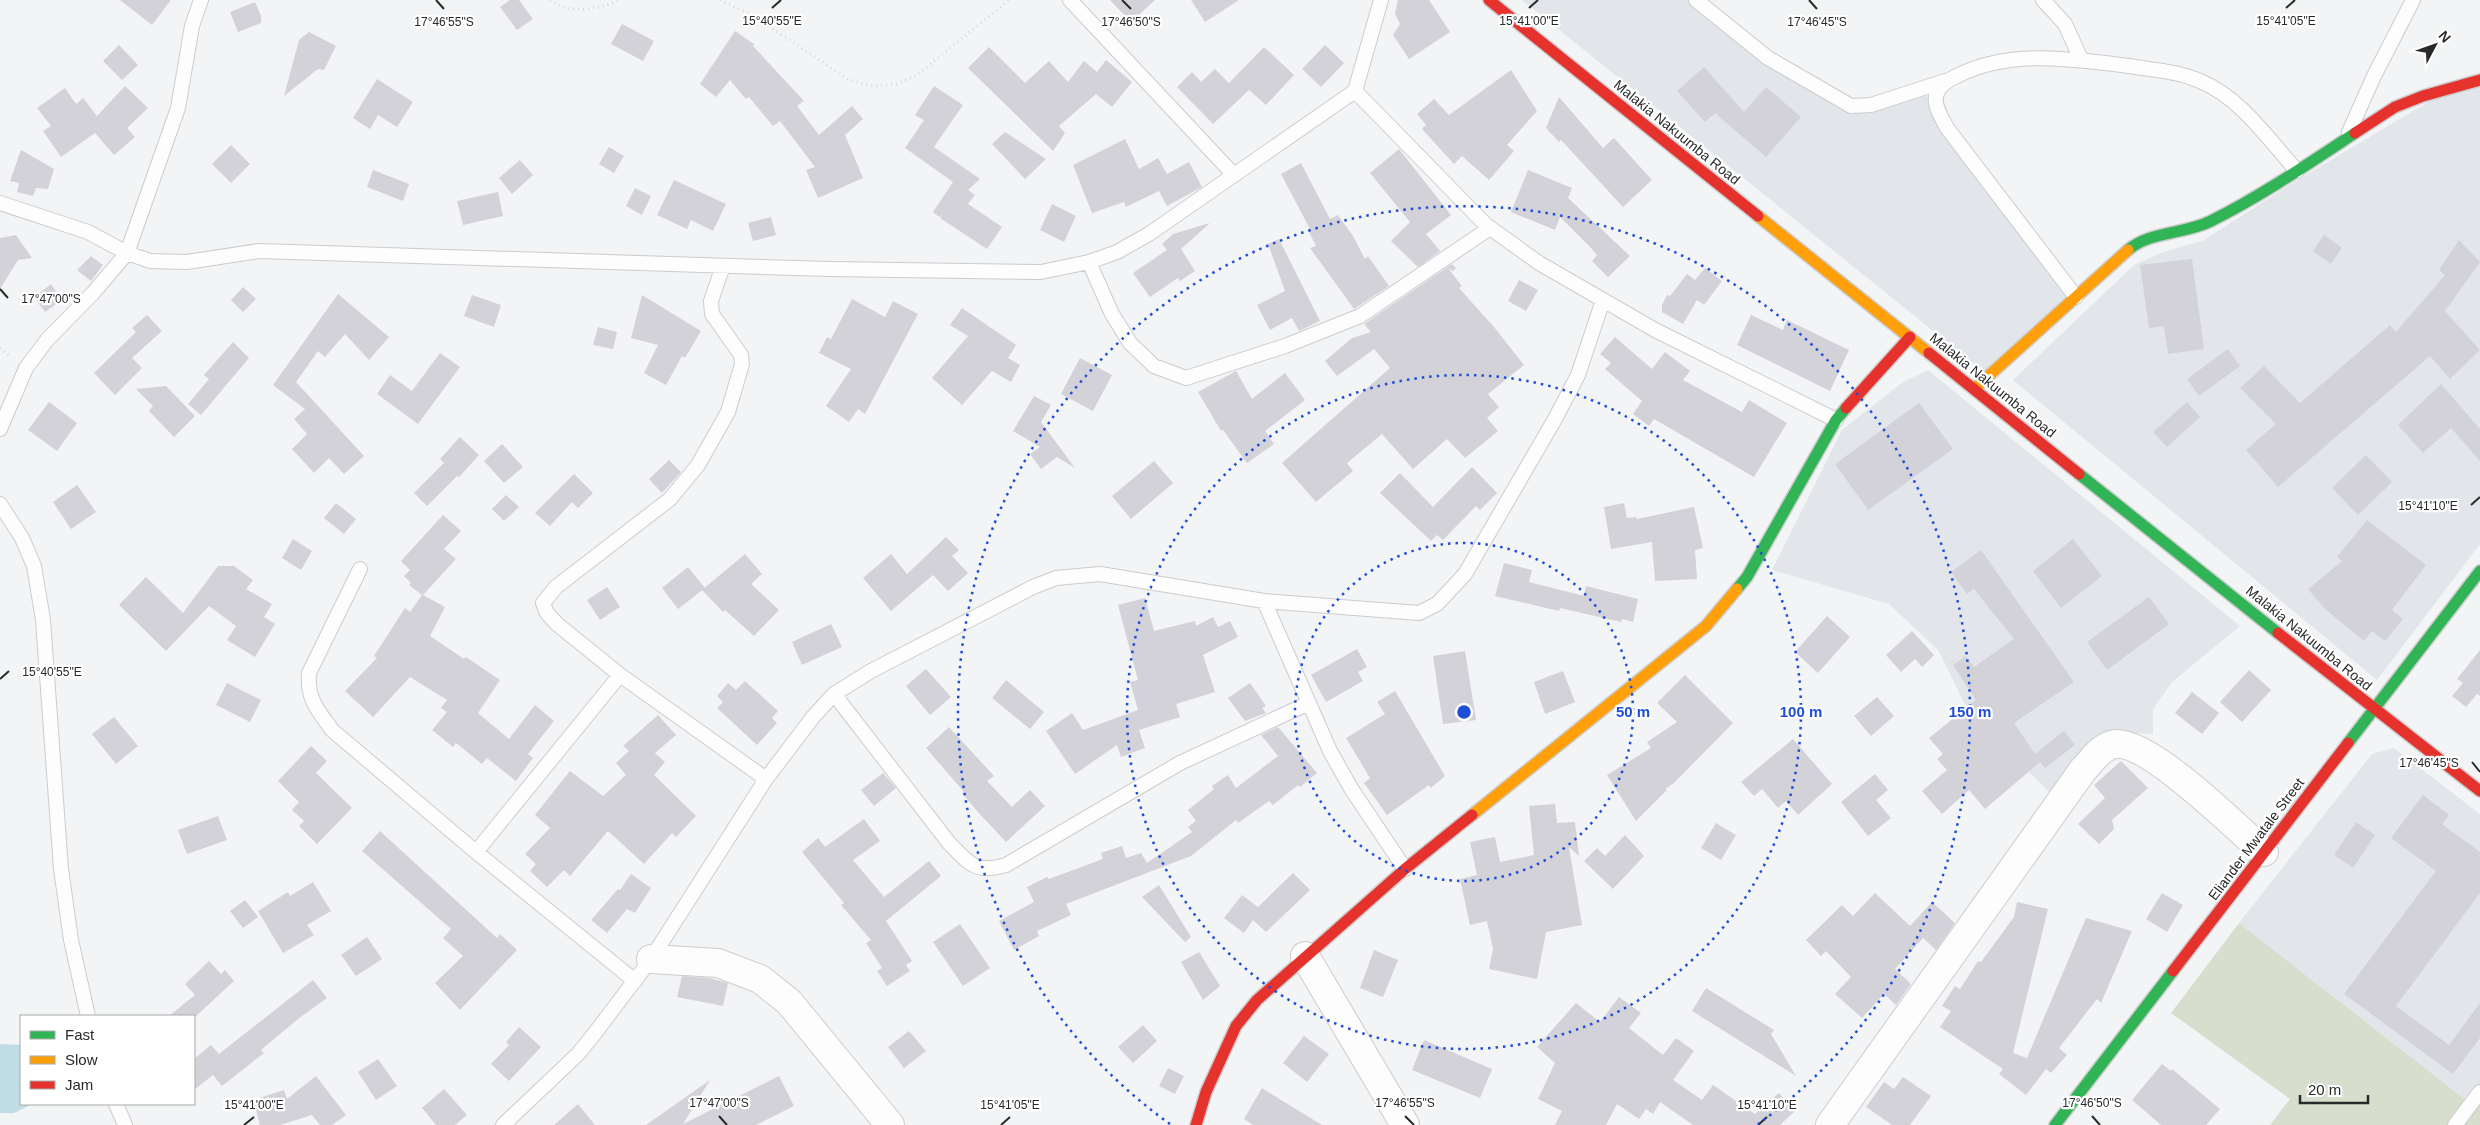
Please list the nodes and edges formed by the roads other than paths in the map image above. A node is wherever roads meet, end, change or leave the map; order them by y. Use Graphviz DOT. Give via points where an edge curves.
graph roads {
  1 [pos="200,0"];
  2 [pos="1070,0"];
  3 [pos="1381,0"];
  4 [pos="1489,0"];
  5 [pos="1696,0"];
  6 [pos="2042,0"];
  7 [pos="2412,0"];
  8 [pos="2081,59"];
  9 [pos="2480,80"];
  10 [pos="1947,81"];
  11 [pos="1355,91"];
  12 [pos="2347,138"];
  13 [pos="2297,171"];
  14 [pos="1234,175"];
  15 [pos="0,203"];
  16 [pos="1490,228"];
  17 [pos="127,253"];
  18 [pos="1090,262"];
  19 [pos="723,266"];
  20 [pos="2076,298"];
  21 [pos="1603,300"];
  22 [pos="1910,337"];
  23 [pos="1974,389"];
  24 [pos="1836,420"];
  25 [pos="0,429"];
  26 [pos="0,504"];
  27 [pos="360,569"];
  28 [pos="2480,572"];
  29 [pos="1264,601"];
  30 [pos="620,675"];
  31 [pos="834,694"];
  32 [pos="1309,702"];
  33 [pos="2374,710"];
  34 [pos="766,779"];
  35 [pos="2480,791"];
  36 [pos="476,852"];
  37 [pos="2264,852"];
  38 [pos="1405,869"];
  39 [pos="1305,956"];
  40 [pos="651,959"];
  41 [pos="635,981"];
  42 [pos="88,1015"];
  43 [pos="2480,1092"];
  44 [pos="116,1105"];
  45 [pos="125,1125"];
  46 [pos="503,1125"];
  47 [pos="890,1125"];
  48 [pos="1196,1125"];
  49 [pos="1405,1125"];
  50 [pos="1830,1125"];
  51 [pos="2055,1125"];
  52 [pos="2455,1125"];
  1 -- 17 [label="lane" via="192,26 178,108"];
  2 -- 14 [label="lane"];
  3 -- 11 [label="lane"];
  4 -- 22 [label="street, Malakia Nakuumba Road"];
  5 -- 10 [label="lane" via="1768,58 1851,106 1871,105"];
  6 -- 8 [label="lane" via="2065,24"];
  7 -- 12 [label="lane"];
  8 -- 10 [label="lane" via="1999,62 1967,71"];
  8 -- 13 [label="lane" via="2174,72 2201,81 2248,116"];
  9 -- 12 [label="street" via="2395,107"];
  10 -- 20 [label="lane" via="1937,92 1936,105 1947,128"];
  11 -- 14 [label="lane"];
  11 -- 16 [label="lane"];
  12 -- 13 [label="street"];
  13 -- 20 [label="street" via="2209,222 2132,247"];
  14 -- 18 [label="lane" via="1148,234"];
  15 -- 17 [label="lane" via="88,232"];
  16 -- 18 [label="lane" via="1360,316 1285,346 1186,378 1154,366 1130,343 1112,314"];
  16 -- 21 [label="lane" via="1539,263"];
  17 -- 19 [label="lane" via="166,263 259,251"];
  17 -- 25 [label="lane" via="93,294 47,340 26,368"];
  18 -- 19 [label="lane" via="1041,272"];
  19 -- 30 [label="lane" via="711,301 712,314 741,355 742,364 728,412 698,465 670,499 556,587 544,603 556,624"];
  20 -- 23 [label="street"];
  21 -- 24 [label="lane" via="1654,330"];
  21 -- 29 [label="lane" via="1578,375 1555,419 1465,574 1437,604 1419,613 1398,613"];
  22 -- 23 [label="street, Malakia Nakuumba Road"];
  22 -- 24 [label="street"];
  23 -- 33 [label="street, Malakia Nakuumba Road"];
  24 -- 38 [label="street" via="1747,577 1706,626"];
  26 -- 42 [label="lane" via="22,538 34,566 44,620 61,869 71,940"];
  27 -- 36 [label="lane" via="309,673 307,690 332,730"];
  28 -- 33 [label="street, Eliander Mwatale Street"];
  29 -- 31 [label="lane" via="1100,574 1056,578 870,671"];
  29 -- 32 [label="lane"];
  30 -- 34 [label="lane"];
  30 -- 36 [label="lane"];
  31 -- 32 [label="lane" via="949,843 966,860 990,870 1006,865 1180,763"];
  31 -- 34 [label="lane"];
  32 -- 38 [label="lane" via="1330,751 1352,790"];
  33 -- 35 [label="street, Malakia Nakuumba Road"];
  33 -- 37 [label="street, Eliander Mwatale Street"];
  34 -- 40 [label="lane"];
  36 -- 41 [label="lane"];
  37 -- 50 [label="street" via="2163,764 2133,747 2114,744 2101,750 2077,778"];
  37 -- 51 [label="street, Eliander Mwatale Street"];
  38 -- 39 [label="street"];
  39 -- 48 [label="street" via="1257,1000 1236,1026 1206,1092"];
  39 -- 49 [label="street"];
  40 -- 41 [label="lane"];
  40 -- 47 [label="street" via="718,963 760,979 789,1002"];
  41 -- 46 [label="lane" via="578,1054"];
  43 -- 52 [label="lane"];
  44 -- 45 [label="lane"];
}
